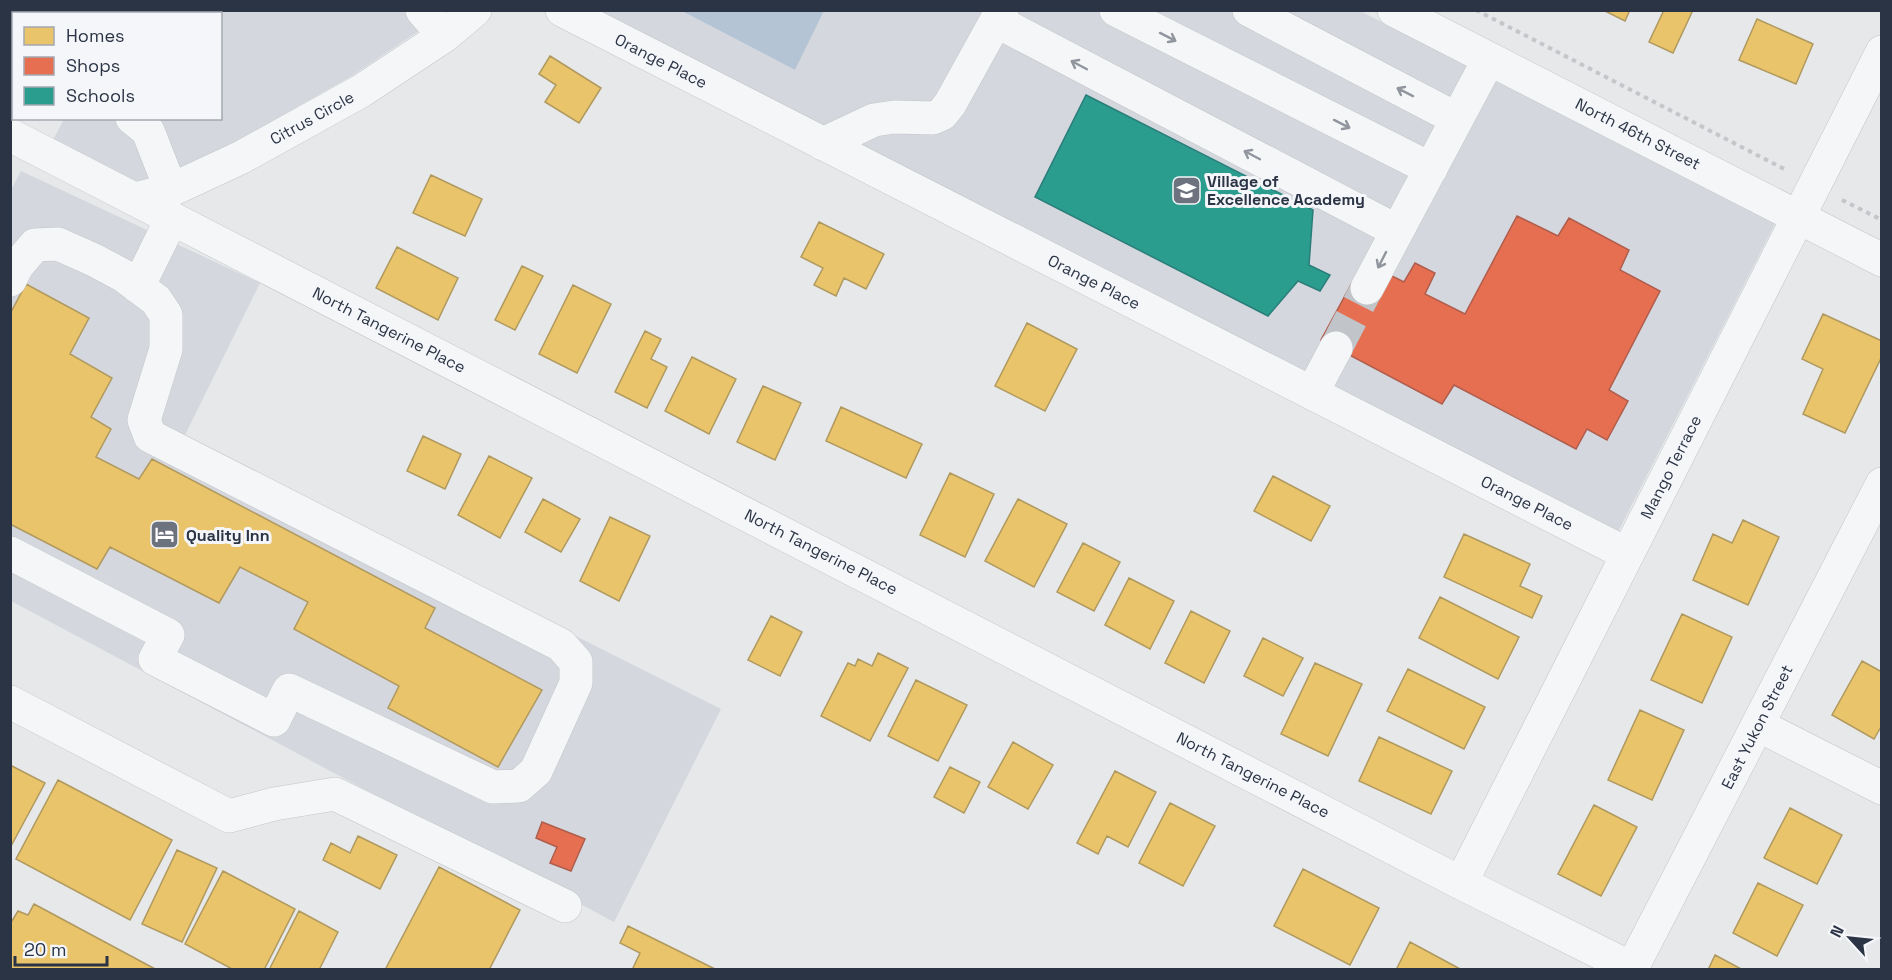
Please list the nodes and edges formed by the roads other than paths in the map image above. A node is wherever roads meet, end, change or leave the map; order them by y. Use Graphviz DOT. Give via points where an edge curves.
graph roads {
  1 [pos="422,10"];
  2 [pos="475,10"];
  3 [pos="562,10"];
  4 [pos="1116,10"];
  5 [pos="1249,10"];
  6 [pos="1394,10"];
  7 [pos="999,16"];
  8 [pos="444,36"];
  9 [pos="1881,52"];
  10 [pos="1489,59"];
  11 [pos="1457,119"];
  12 [pos="134,120"];
  13 [pos="10,135"];
  14 [pos="823,144"];
  15 [pos="1431,169"];
  16 [pos="171,204"];
  17 [pos="1799,216"];
  18 [pos="1397,231"];
  19 [pos="1881,260"];
  20 [pos="10,280"];
  21 [pos="138,287"];
  22 [pos="1367,288"];
  23 [pos="1336,348"];
  24 [pos="1312,393"];
  25 [pos="1881,484"];
  26 [pos="10,553"];
  27 [pos="1627,554"];
  28 [pos="10,702"];
  29 [pos="1758,724"];
  30 [pos="1881,788"];
  31 [pos="1461,883"];
  32 [pos="565,906"];
  33 [pos="1631,969"];
  1 -- 8 [label="street"];
  2 -- 8 [label="street, Citrus Circle"];
  3 -- 14 [label="street, Orange Place"];
  4 -- 15 [label="street, one-way"];
  11 -- 5 [label="street, one-way"];
  6 -- 10 [label="street, North 46th Street"];
  7 -- 14 [label="street" via="942,114 933,118 874,120"];
  18 -- 7 [label="street, one-way"];
  8 -- 16 [label="street, Citrus Circle"];
  9 -- 17 [label="street, Mango Terrace"];
  10 -- 11 [label="street"];
  10 -- 17 [label="street, North 46th Street"];
  11 -- 15 [label="street"];
  12 -- 16 [label="street" via="148,131"];
  13 -- 16 [label="street, North Tangerine Place" via="135,199"];
  14 -- 24 [label="street, Orange Place"];
  15 -- 18 [label="street"];
  16 -- 21 [label="street"];
  16 -- 31 [label="street, North Tangerine Place"];
  17 -- 19 [label="street, North 46th Street"];
  17 -- 27 [label="street, Mango Terrace"];
  18 -- 22 [label="street, one-way"];
  20 -- 21 [label="street" via="35,245 58,244 124,276"];
  21 -- 26 [label="street" via="156,300 166,315 166,349 144,420 150,436 561,645 576,662 576,683 536,771 519,786 493,787 289,690 274,720 155,659 168,635"];
  23 -- 24 [label="street"];
  24 -- 27 [label="street, Orange Place"];
  25 -- 29 [label="street, East Yukon Street"];
  27 -- 31 [label="street, Mango Terrace"];
  28 -- 32 [label="street" via="229,816 335,794"];
  29 -- 30 [label="street"];
  29 -- 33 [label="street, East Yukon Street"];
  31 -- 33 [label="street, North Tangerine Place"];
}
